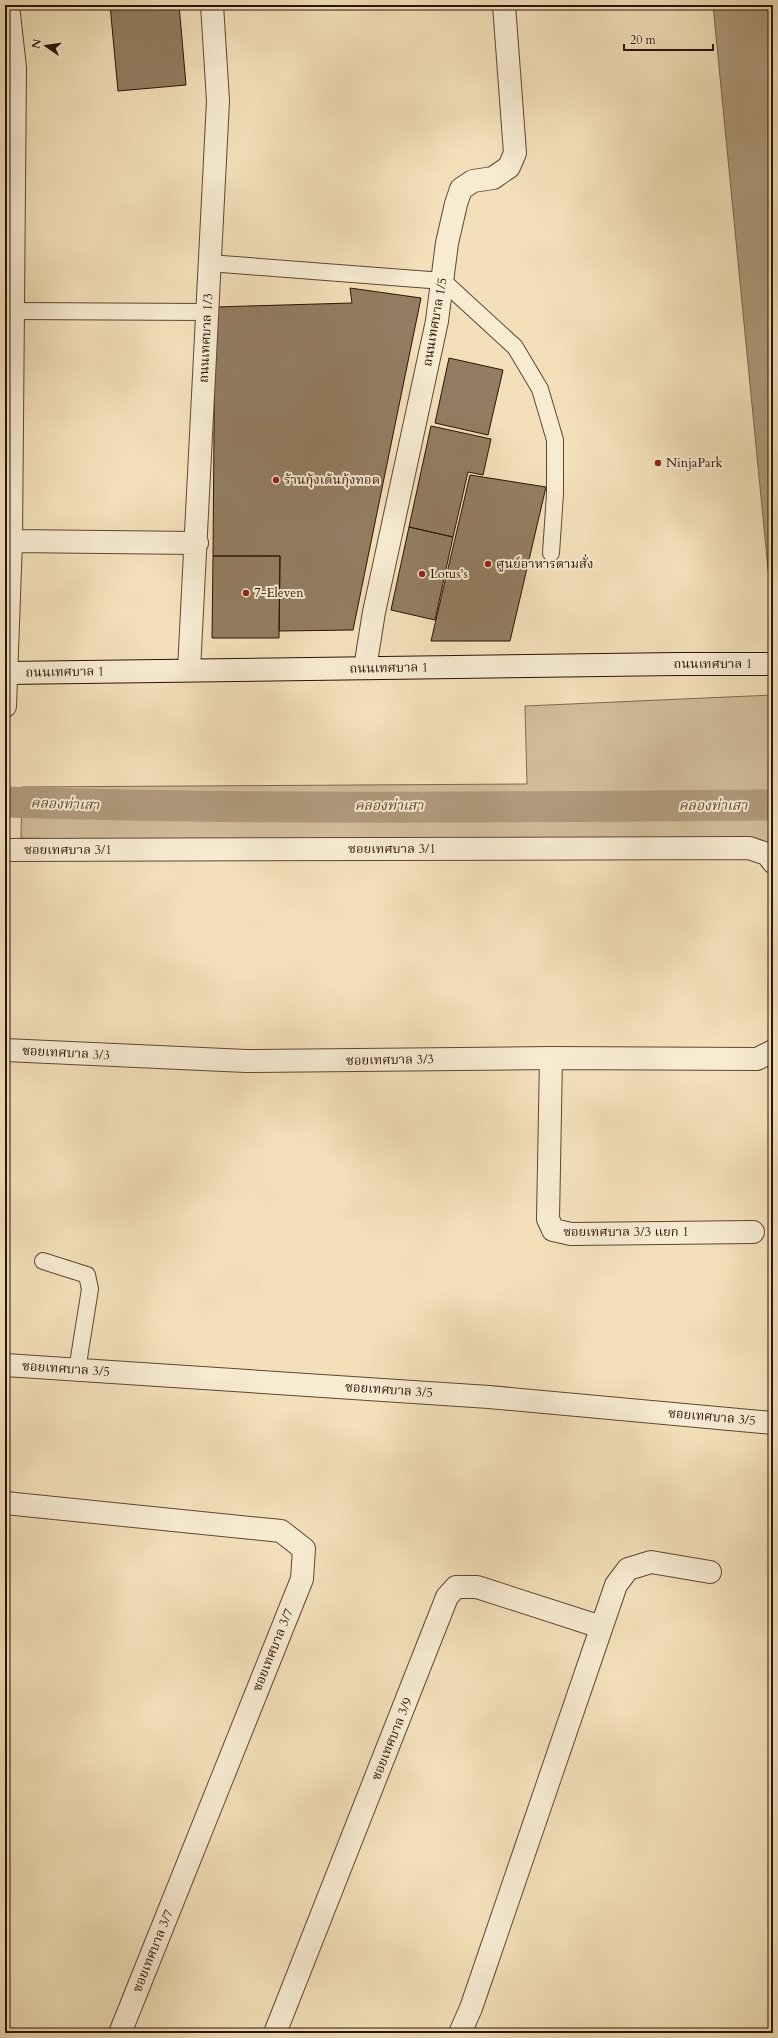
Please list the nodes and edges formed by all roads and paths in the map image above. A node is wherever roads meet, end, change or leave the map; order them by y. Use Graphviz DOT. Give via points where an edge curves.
graph roads {
  1 [pos="8,5"];
  2 [pos="212,5"];
  3 [pos="504,5"];
  4 [pos="10,115"];
  5 [pos="209,263"];
  6 [pos="443,281"];
  7 [pos="13,311"];
  8 [pos="207,312"];
  9 [pos="11,540"];
  10 [pos="197,543"];
  11 [pos="551,553"];
  12 [pos="773,664"];
  13 [pos="365,668"];
  14 [pos="189,670"];
  15 [pos="6,673"];
  16 [pos="5,706"];
  17 [pos="5,850"];
  18 [pos="773,862"];
  19 [pos="5,1050"];
  20 [pos="773,1052"];
  21 [pos="551,1058"];
  22 [pos="753,1232"];
  23 [pos="43,1261"];
  24 [pos="5,1365"];
  25 [pos="77,1370"];
  26 [pos="773,1423"];
  27 [pos="5,1503"];
  28 [pos="710,1572"];
  29 [pos="601,1626"];
  30 [pos="120,2033"];
  31 [pos="275,2033"];
  32 [pos="460,2033"];
  1 -- 4 [label="street" via="15,68"];
  2 -- 5 [label="street, ถนนเทศบาล 1/3" via="218,101"];
  3 -- 6 [label="street, ถนนเทศบาล 1/5" via="515,153 509,167 493,178 473,181 461,189 447,243"];
  4 -- 7 [label="street"];
  5 -- 6 [label="lane"];
  5 -- 8 [label="street, ถนนเทศบาล 1/3"];
  6 -- 11 [label="lane" via="515,347 540,389 555,440"];
  6 -- 13 [label="street, ถนนเทศบาล 1/5" via="374,612"];
  7 -- 8 [label="lane"];
  7 -- 9 [label="street"];
  8 -- 10 [label="street, ถนนเทศบาล 1/3"];
  9 -- 10 [label="street"];
  9 -- 15 [label="street"];
  10 -- 14 [label="street, ถนนเทศบาล 1/3"];
  12 -- 13 [label="street, ถนนเทศบาล 1"];
  13 -- 14 [label="street, ถนนเทศบาล 1"];
  14 -- 15 [label="street, ถนนเทศบาล 1"];
  15 -- 16 [label="street"];
  17 -- 18 [label="street, ซอยเทศบาล 3/1" via="749,848 767,854"];
  19 -- 21 [label="street, ซอยเทศบาล 3/3" via="246,1061"];
  20 -- 21 [label="street, ซอยเทศบาล 3/3" via="757,1059"];
  21 -- 22 [label="street, ซอยเทศบาล 3/3 แยก 1" via="548,1219 553,1230 571,1234"];
  23 -- 25 [label="lane" via="87,1275 90,1289"];
  24 -- 25 [label="street, ซอยเทศบาล 3/5"];
  25 -- 26 [label="street, ซอยเทศบาล 3/5" via="489,1396"];
  27 -- 30 [label="street, ซอยเทศบาล 3/7" via="281,1531 304,1550 302,1579"];
  28 -- 29 [label="street" via="651,1562 628,1569 616,1585"];
  29 -- 31 [label="street, ซอยเทศบาล 3/9" via="477,1587 456,1587 447,1597"];
  29 -- 32 [label="street" via="471,2008"];
}
